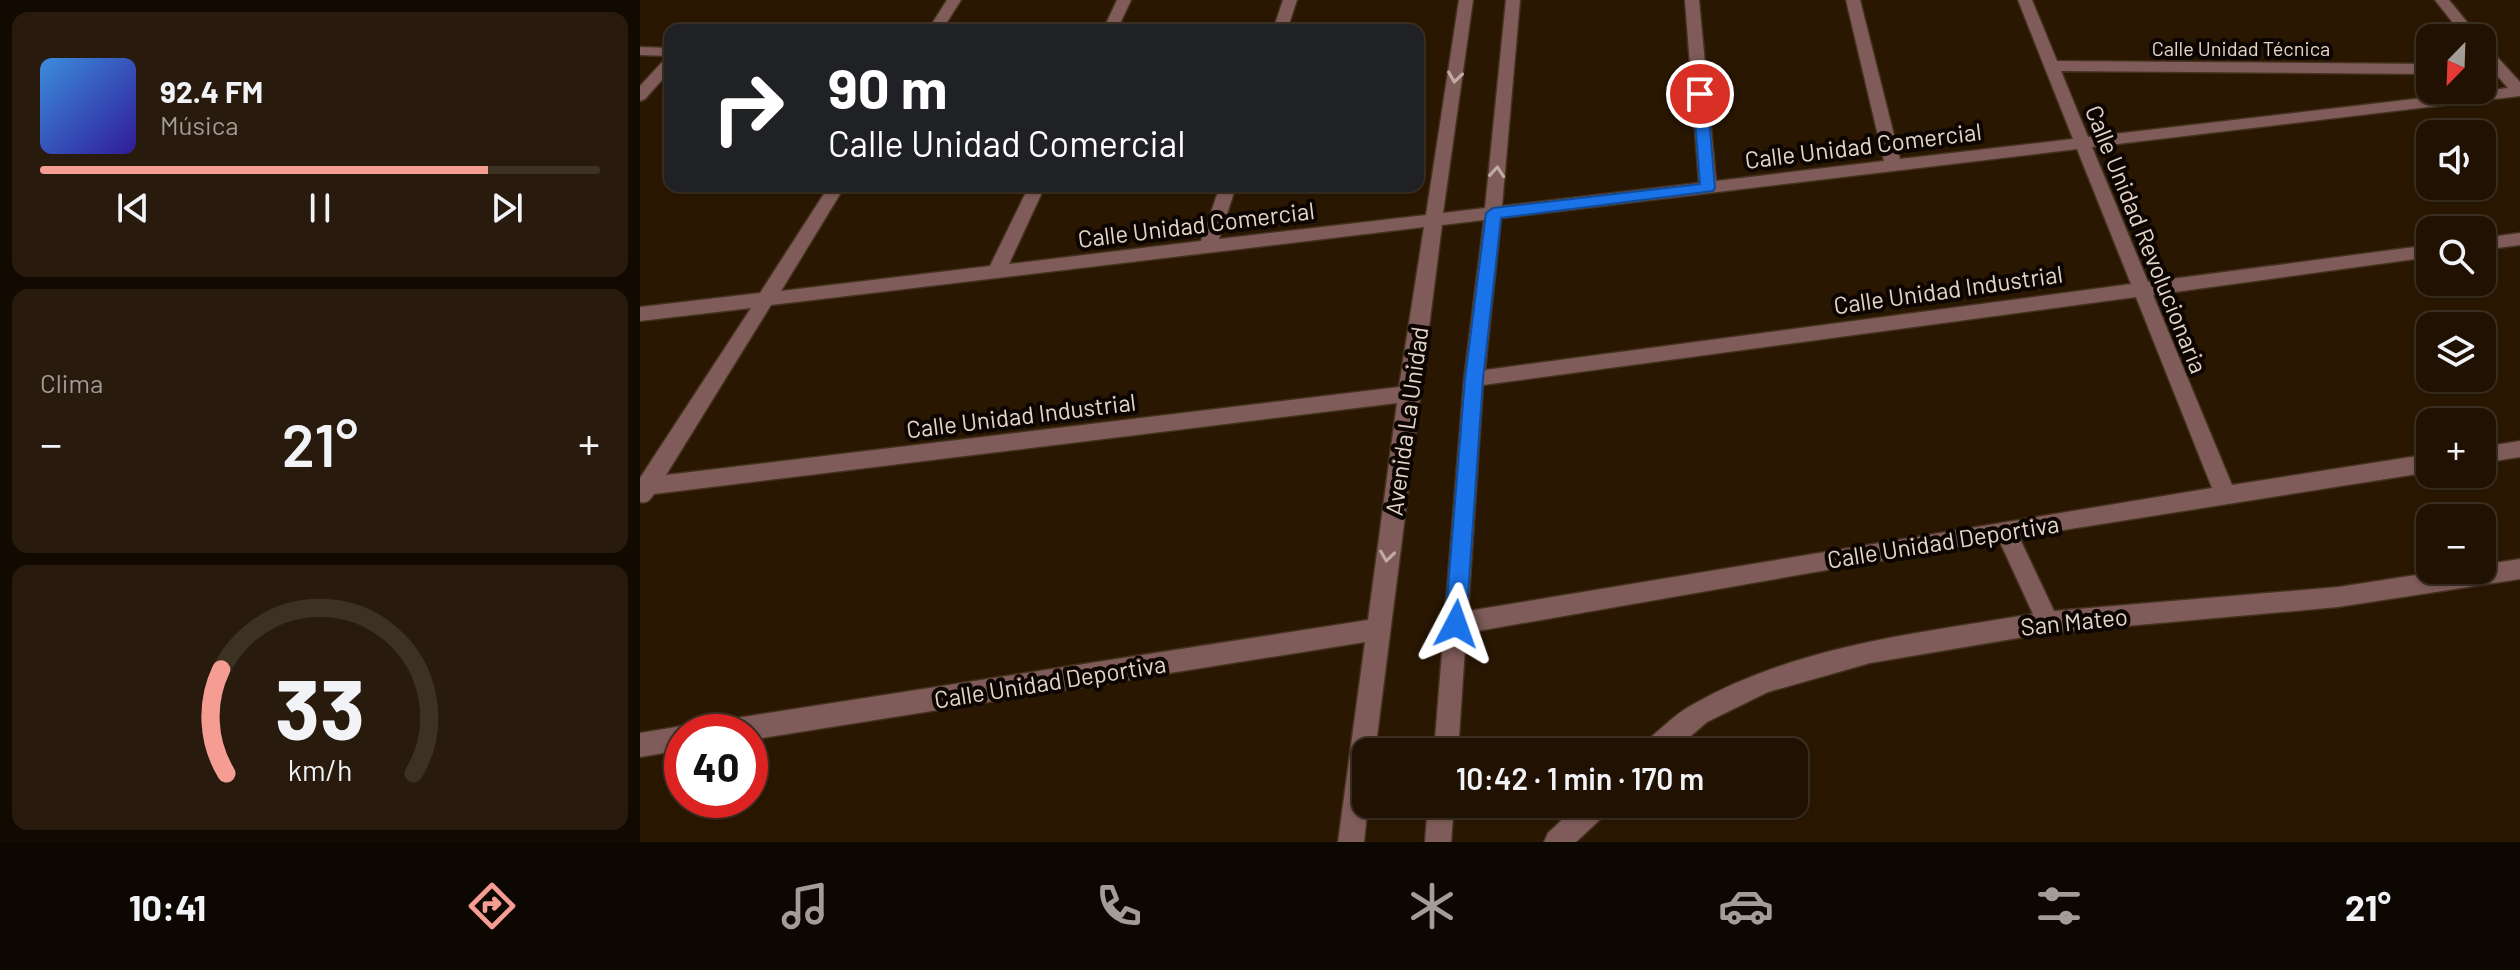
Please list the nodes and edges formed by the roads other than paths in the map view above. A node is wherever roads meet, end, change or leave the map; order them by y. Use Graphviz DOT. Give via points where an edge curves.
graph roads {
  1 [pos="954,0"];
  2 [pos="1124,0"];
  3 [pos="1290,0"];
  4 [pos="1466,0"];
  5 [pos="1513,0"];
  6 [pos="1692,0"];
  7 [pos="1853,0"];
  8 [pos="2025,0"];
  9 [pos="2442,0"];
  10 [pos="939,24"];
  11 [pos="1113,24"];
  12 [pos="1282,24"];
  13 [pos="2462,24"];
  14 [pos="640,51"];
  15 [pos="664,52"];
  16 [pos="2052,66"];
  17 [pos="664,69"];
  18 [pos="2416,69"];
  19 [pos="2496,73"];
  20 [pos="2520,91"];
  21 [pos="640,96"];
  22 [pos="2083,143"];
  23 [pos="1893,166"];
  24 [pos="1708,188"];
  25 [pos="833,192"];
  26 [pos="1034,192"];
  27 [pos="1226,192"];
  28 [pos="1493,213"];
  29 [pos="1435,220"];
  30 [pos="2520,239"];
  31 [pos="2496,242"];
  32 [pos="1208,247"];
  33 [pos="2416,253"];
  34 [pos="996,272"];
  35 [pos="2142,290"];
  36 [pos="765,300"];
  37 [pos="640,314"];
  38 [pos="1474,379"];
  39 [pos="1408,394"];
  40 [pos="2520,449"];
  41 [pos="2496,453"];
  42 [pos="2416,465"];
  43 [pos="642,491"];
  44 [pos="2225,495"];
  45 [pos="2005,530"];
  46 [pos="2520,569"];
  47 [pos="2048,622"];
  48 [pos="1456,624"];
  49 [pos="1377,629"];
  50 [pos="768,725"];
  51 [pos="1447,738"];
  52 [pos="1670,738"];
  53 [pos="664,741"];
  54 [pos="640,745"];
  55 [pos="1440,818"];
  56 [pos="1583,818"];
  57 [pos="1351,842"];
  58 [pos="1438,842"];
  59 [pos="1557,842"];
  1 -- 10 [label="street"];
  2 -- 11 [label="street"];
  3 -- 12 [label="street"];
  4 -- 29 [label="street, Avenida La Unidad, one-way"];
  28 -- 5 [label="street, one-way"];
  6 -- 24 [label="street"];
  7 -- 23 [label="street"];
  8 -- 16 [label="street, Calle Unidad Revolucionaria"];
  9 -- 13 [label="street"];
  14 -- 15 [label="street"];
  16 -- 18 [label="street, Calle Unidad Técnica"];
  16 -- 22 [label="street, Calle Unidad Revolucionaria"];
  17 -- 21 [label="street"];
  19 -- 20 [label="street"];
  20 -- 22 [label="street, Calle Unidad Comercial"];
  22 -- 23 [label="street, Calle Unidad Comercial"];
  22 -- 35 [label="street, Calle Unidad Revolucionaria"];
  23 -- 24 [label="street, Calle Unidad Comercial"];
  24 -- 28 [label="street, Calle Unidad Comercial"];
  25 -- 36 [label="street"];
  26 -- 34 [label="street"];
  27 -- 32 [label="street"];
  28 -- 29 [label="street, Calle Unidad Comercial"];
  28 -- 38 [label="street"];
  29 -- 32 [label="street, Calle Unidad Comercial"];
  29 -- 39 [label="street, Avenida La Unidad"];
  30 -- 31 [label="street"];
  32 -- 34 [label="street, Calle Unidad Comercial"];
  33 -- 35 [label="street, Calle Unidad Industrial"];
  34 -- 36 [label="street, Calle Unidad Comercial"];
  35 -- 38 [label="street, Calle Unidad Industrial"];
  35 -- 44 [label="street, Calle Unidad Revolucionaria"];
  36 -- 37 [label="street, Calle Unidad Comercial"];
  36 -- 43 [label="street"];
  38 -- 48 [label="street"];
  39 -- 43 [label="street, Calle Unidad Industrial"];
  39 -- 49 [label="street, Avenida La Unidad, one-way"];
  40 -- 41 [label="street"];
  42 -- 44 [label="street, Calle Unidad Deportiva"];
  44 -- 45 [label="street, Calle Unidad Deportiva"];
  45 -- 47 [label="street"];
  45 -- 48 [label="street, Calle Unidad Deportiva"];
  46 -- 47 [label="street, San Mateo" via="2338,597"];
  47 -- 52 [label="street, San Mateo" via="1870,652 1764,682 1698,714"];
  48 -- 51 [label="street"];
  49 -- 50 [label="street, Calle Unidad Deportiva"];
  49 -- 57 [label="street, Avenida La Unidad"];
  53 -- 54 [label="street"];
  55 -- 58 [label="street"];
  56 -- 59 [label="street"];
}
